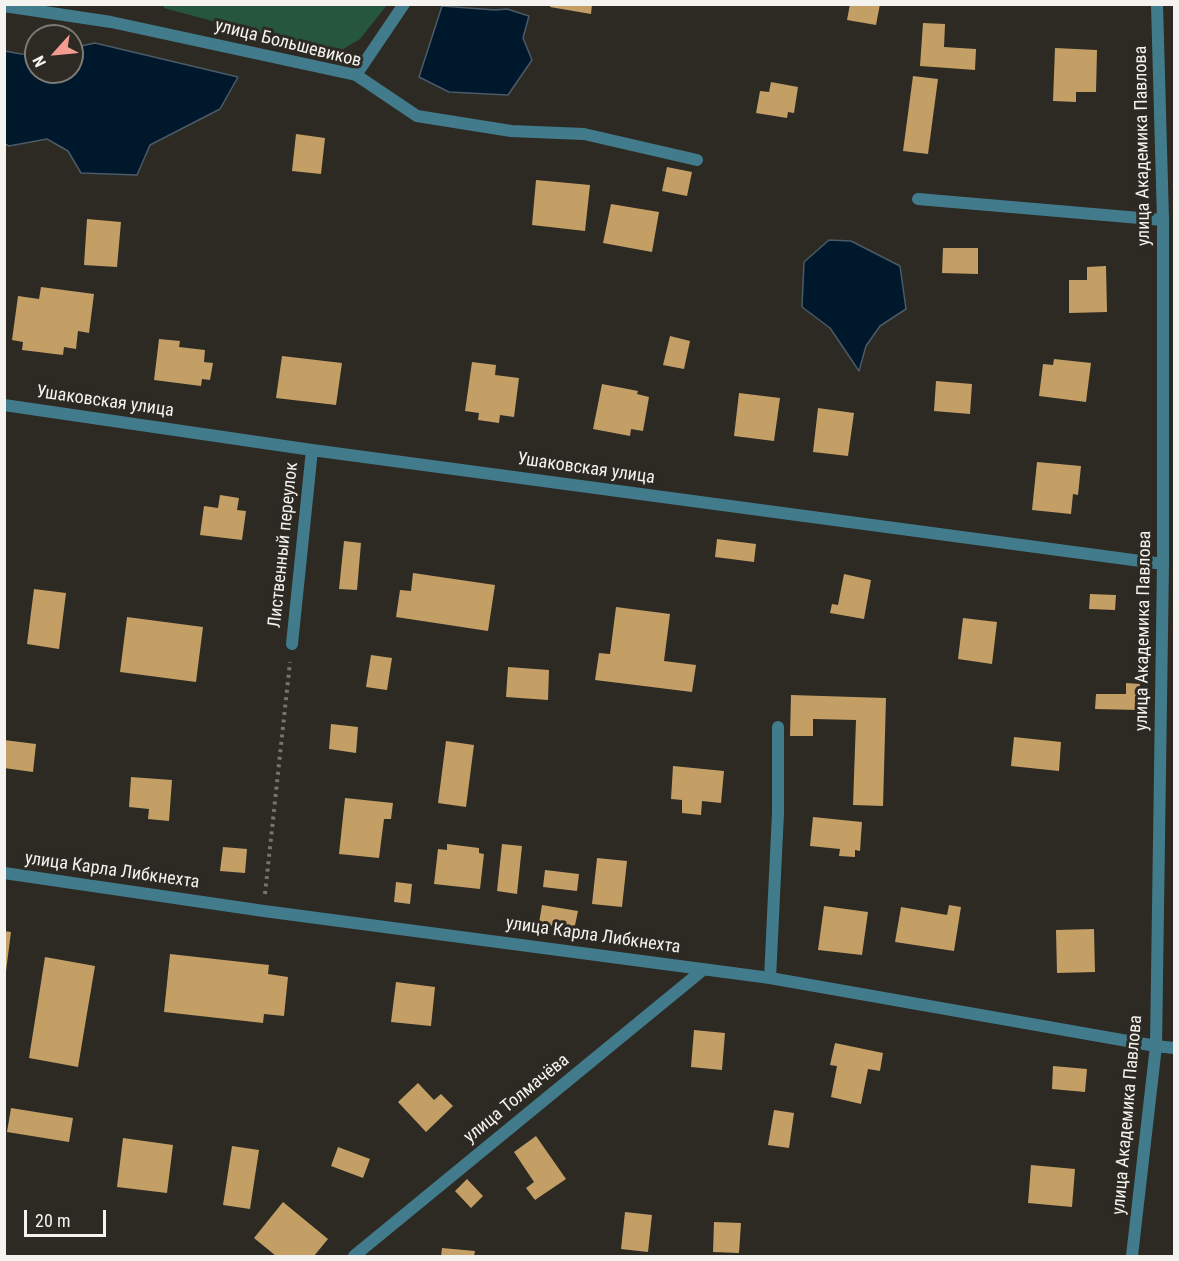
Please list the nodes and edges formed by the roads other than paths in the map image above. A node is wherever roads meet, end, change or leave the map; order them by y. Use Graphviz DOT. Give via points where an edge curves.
graph roads {
  1 [pos="404,4"];
  2 [pos="1157,4"];
  3 [pos="4,6"];
  4 [pos="356,75"];
  5 [pos="697,160"];
  6 [pos="918,199"];
  7 [pos="1163,220"];
  8 [pos="4,405"];
  9 [pos="312,450"];
  10 [pos="1163,564"];
  11 [pos="292,644"];
  12 [pos="778,727"];
  13 [pos="1161,763"];
  14 [pos="1174,764"];
  15 [pos="4,873"];
  16 [pos="704,969"];
  17 [pos="771,978"];
  18 [pos="1156,1046"];
  19 [pos="1174,1048"];
  20 [pos="354,1257"];
  21 [pos="1132,1257"];
  1 -- 4 [label="street"];
  2 -- 7 [label="street, улица Академика Павлова"];
  3 -- 4 [label="street, улица Большевиков" via="111,22"];
  4 -- 5 [label="street, улица Большевиков" via="417,116 511,131 584,134"];
  6 -- 7 [label="street"];
  7 -- 10 [label="street, улица Академика Павлова"];
  8 -- 9 [label="street, Ушаковская улица"];
  9 -- 10 [label="street, Ушаковская улица"];
  9 -- 11 [label="street, Лиственный переулок"];
  10 -- 13 [label="street, улица Академика Павлова"];
  12 -- 17 [label="street"];
  13 -- 14 [label="street"];
  13 -- 18 [label="street, улица Академика Павлова"];
  15 -- 16 [label="street, улица Карла Либкнехта"];
  16 -- 17 [label="street, улица Карла Либкнехта"];
  16 -- 20 [label="street, улица Толмачёва"];
  17 -- 18 [label="street, улица Карла Либкнехта"];
  18 -- 19 [label="street, улица Карла Либкнехта"];
  18 -- 21 [label="street, улица Академика Павлова"];
}
